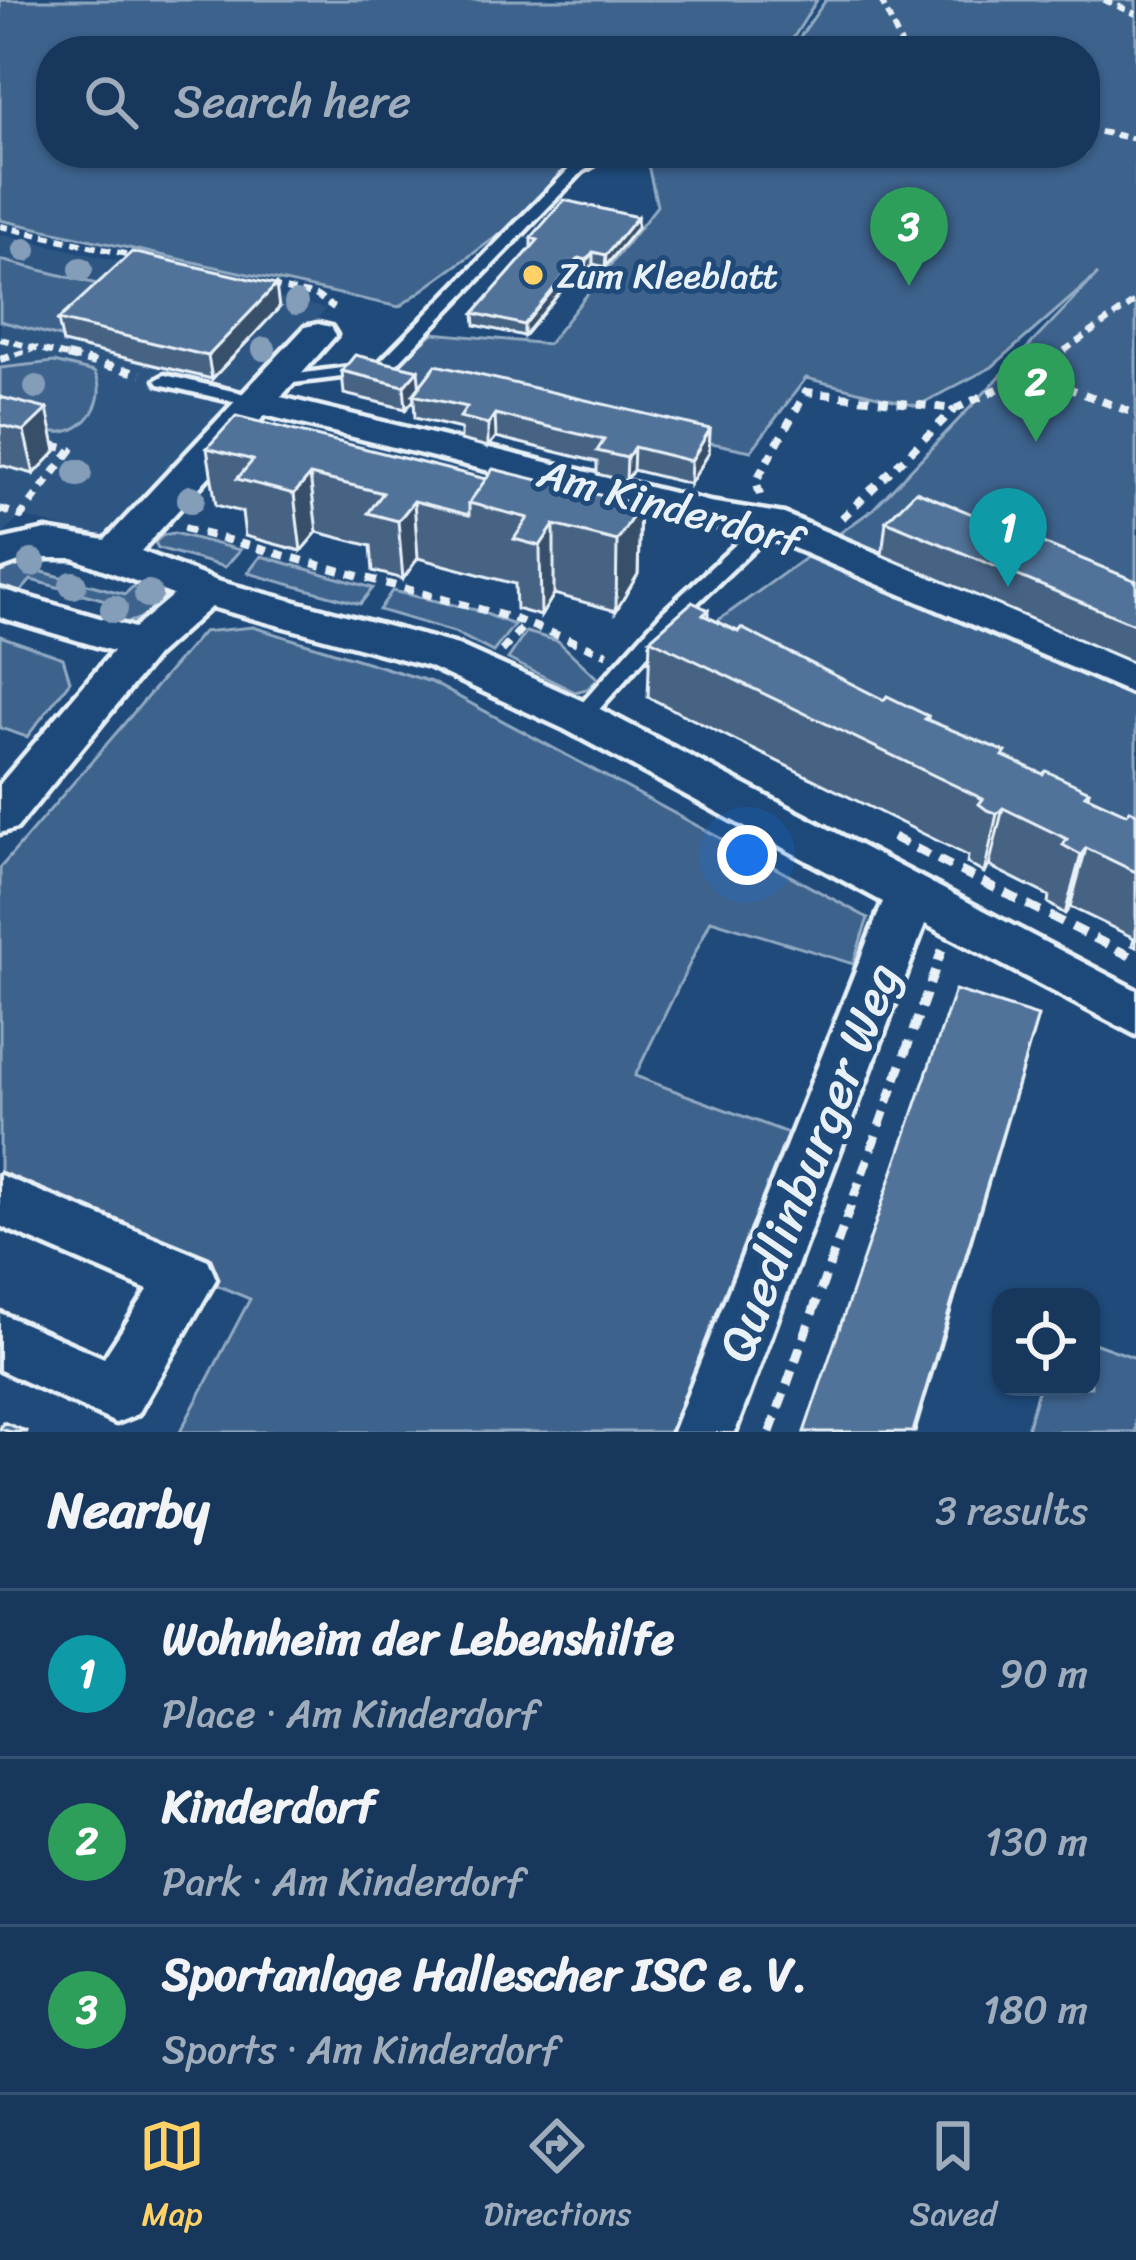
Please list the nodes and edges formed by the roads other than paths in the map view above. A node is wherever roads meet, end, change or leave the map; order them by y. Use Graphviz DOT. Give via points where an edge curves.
graph roads {
  1 [pos="578,168"];
  2 [pos="318,335"];
  3 [pos="165,380"];
  4 [pos="266,392"];
  5 [pos="770,523"];
  6 [pos="0,556"];
  7 [pos="112,557"];
  8 [pos="203,591"];
  9 [pos="0,603"];
  10 [pos="142,645"];
  11 [pos="1136,680"];
  12 [pos="580,718"];
  13 [pos="0,816"];
  14 [pos="933,903"];
  15 [pos="1136,1014"];
  16 [pos="0,1200"];
  17 [pos="0,1341"];
  18 [pos="704,1432"];
  1 -- 4 [label="lane" via="384,367"];
  2 -- 4 [label="street"];
  3 -- 4 [label="lane"];
  4 -- 5 [label="street, Am Kinderdorf" via="710,514"];
  4 -- 7 [label="street"];
  5 -- 11 [label="street, Am Kinderdorf"];
  5 -- 12 [label="lane" via="670,617"];
  6 -- 7 [label="street" via="17,544 49,541"];
  7 -- 8 [label="street"];
  8 -- 10 [label="street"];
  8 -- 12 [label="street" via="443,655"];
  9 -- 10 [label="street"];
  10 -- 13 [label="street"];
  12 -- 14 [label="street"];
  14 -- 15 [label="street"];
  14 -- 18 [label="street, Quedlinburger Weg"];
  16 -- 17 [label="street" via="187,1279 116,1394"];
}
